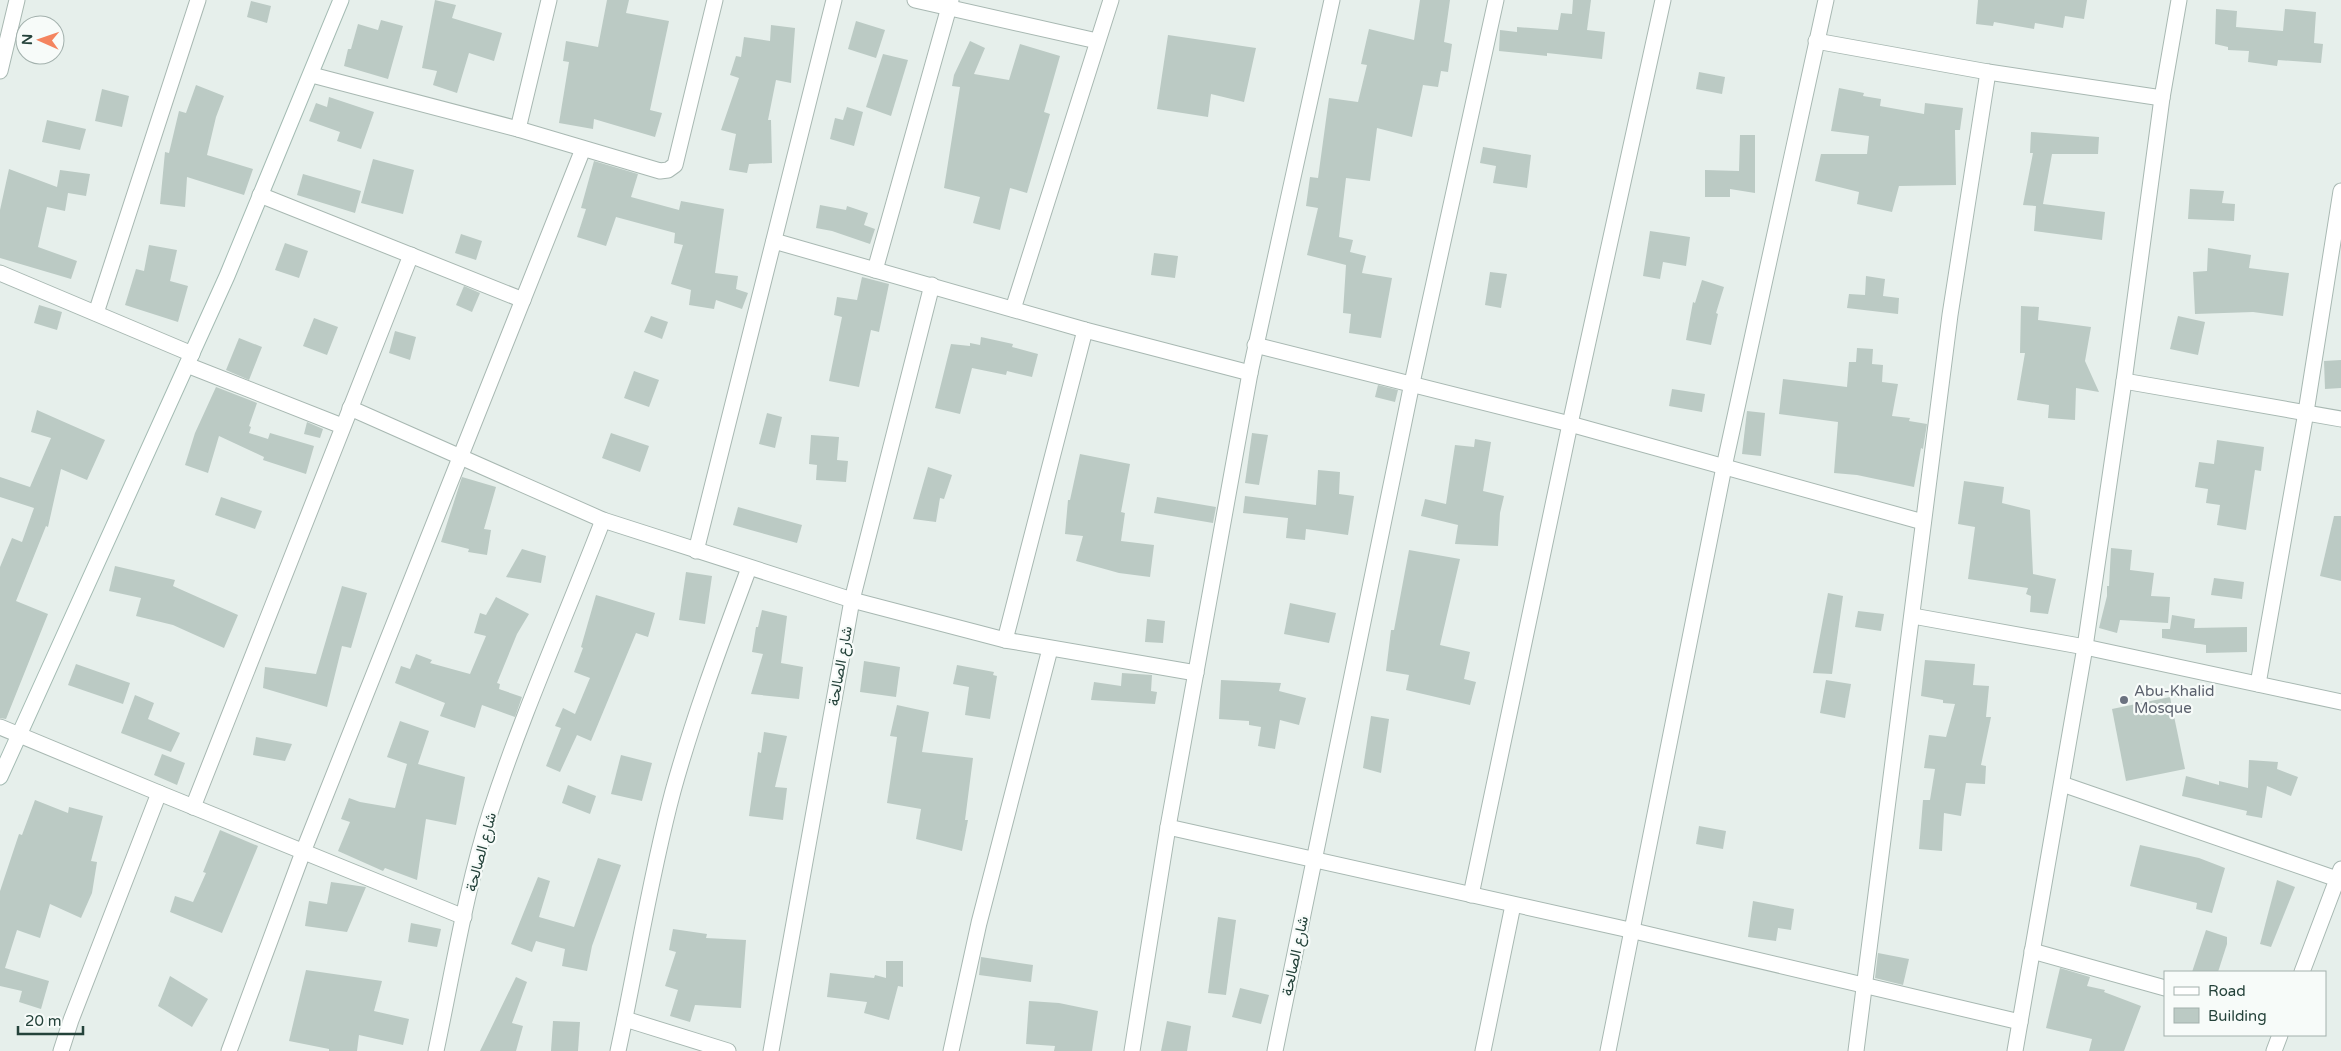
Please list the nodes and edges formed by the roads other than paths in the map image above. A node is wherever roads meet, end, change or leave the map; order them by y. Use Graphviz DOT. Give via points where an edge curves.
graph roads {
  1 [pos="17,0"];
  2 [pos="198,0"];
  3 [pos="342,0"];
  4 [pos="549,0"];
  5 [pos="715,0"];
  6 [pos="834,0"];
  7 [pos="915,0"];
  8 [pos="1111,0"];
  9 [pos="1332,0"];
  10 [pos="1496,0"];
  11 [pos="1663,0"];
  12 [pos="1826,0"];
  13 [pos="2179,0"];
  14 [pos="950,5"];
  15 [pos="1097,41"];
  16 [pos="1816,41"];
  17 [pos="0,71"];
  18 [pos="1988,72"];
  19 [pos="312,75"];
  20 [pos="2162,98"];
  21 [pos="518,129"];
  22 [pos="583,149"];
  23 [pos="2341,192"];
  24 [pos="260,195"];
  25 [pos="774,241"];
  26 [pos="411,255"];
  27 [pos="875,270"];
  28 [pos="0,273"];
  29 [pos="932,285"];
  30 [pos="523,300"];
  31 [pos="1013,309"];
  32 [pos="96,313"];
  33 [pos="1085,330"];
  34 [pos="1256,345"];
  35 [pos="189,359"];
  36 [pos="1250,373"];
  37 [pos="2124,381"];
  38 [pos="1412,383"];
  39 [pos="350,408"];
  40 [pos="2306,412"];
  41 [pos="2341,419"];
  42 [pos="1570,424"];
  43 [pos="342,426"];
  44 [pos="461,458"];
  45 [pos="1724,467"];
  46 [pos="604,520"];
  47 [pos="1923,522"];
  48 [pos="696,551"];
  49 [pos="749,568"];
  50 [pos="852,600"];
  51 [pos="1913,616"];
  52 [pos="1005,640"];
  53 [pos="2085,647"];
  54 [pos="1050,649"];
  55 [pos="1196,673"];
  56 [pos="2258,684"];
  57 [pos="2341,702"];
  58 [pos="0,727"];
  59 [pos="18,735"];
  60 [pos="0,777"];
  61 [pos="2062,784"];
  62 [pos="159,793"];
  63 [pos="193,807"];
  64 [pos="1168,827"];
  65 [pos="303,852"];
  66 [pos="1316,861"];
  67 [pos="2340,872"];
  68 [pos="1471,895"];
  69 [pos="1513,904"];
  70 [pos="464,917"];
  71 [pos="1634,931"];
  72 [pos="2032,951"];
  73 [pos="2302,971"];
  74 [pos="1866,986"];
  75 [pos="2164,988"];
  76 [pos="624,1019"];
  77 [pos="2020,1022"];
  78 [pos="2280,1036"];
  79 [pos="61,1051"];
  80 [pos="229,1051"];
  81 [pos="436,1051"];
  82 [pos="618,1051"];
  83 [pos="728,1051"];
  84 [pos="771,1051"];
  85 [pos="951,1051"];
  86 [pos="1132,1051"];
  87 [pos="1275,1051"];
  88 [pos="1483,1051"];
  89 [pos="1608,1051"];
  90 [pos="1856,1051"];
  91 [pos="2015,1051"];
  92 [pos="2274,1051"];
  1 -- 17 [label="street"];
  2 -- 32 [label="street"];
  3 -- 19 [label="street"];
  4 -- 21 [label="street"];
  5 -- 22 [label="street" via="675,165 660,171"];
  6 -- 25 [label="street"];
  7 -- 14 [label="street"];
  8 -- 15 [label="street"];
  9 -- 34 [label="street"];
  10 -- 38 [label="street, شارع الصالحة"];
  11 -- 42 [label="street"];
  12 -- 16 [label="street"];
  13 -- 20 [label="street"];
  14 -- 15 [label="street"];
  14 -- 27 [label="street"];
  15 -- 31 [label="street"];
  16 -- 18 [label="street"];
  16 -- 45 [label="street"];
  18 -- 20 [label="street"];
  18 -- 47 [label="street" via="1958,253"];
  19 -- 21 [label="street"];
  19 -- 24 [label="street"];
  20 -- 37 [label="street"];
  21 -- 22 [label="street"];
  22 -- 30 [label="street"];
  23 -- 40 [label="street"];
  24 -- 26 [label="street"];
  24 -- 35 [label="street"];
  25 -- 27 [label="street"];
  25 -- 48 [label="street"];
  26 -- 30 [label="street"];
  26 -- 39 [label="street"];
  27 -- 29 [label="street"];
  28 -- 32 [label="street"];
  29 -- 31 [label="street"];
  29 -- 50 [label="street, شارع الصالحة"];
  30 -- 44 [label="street"];
  31 -- 33 [label="street"];
  32 -- 35 [label="street"];
  33 -- 36 [label="street"];
  33 -- 52 [label="street"];
  34 -- 36 [label="street"];
  34 -- 38 [label="street"];
  35 -- 43 [label="street"];
  35 -- 59 [label="street"];
  36 -- 55 [label="street"];
  37 -- 40 [label="street"];
  37 -- 53 [label="street"];
  38 -- 42 [label="street"];
  38 -- 66 [label="street, شارع الصالحة"];
  39 -- 43 [label="street"];
  39 -- 44 [label="street"];
  40 -- 41 [label="street"];
  40 -- 56 [label="street"];
  42 -- 45 [label="street"];
  42 -- 68 [label="street"];
  43 -- 63 [label="street"];
  44 -- 46 [label="street"];
  44 -- 65 [label="street"];
  45 -- 47 [label="street"];
  45 -- 71 [label="street"];
  46 -- 48 [label="street"];
  46 -- 70 [label="street, شارع الصالحة" via="491,812"];
  47 -- 51 [label="street"];
  48 -- 49 [label="street"];
  49 -- 50 [label="street"];
  49 -- 76 [label="street" via="697,712 674,790"];
  50 -- 52 [label="street"];
  50 -- 84 [label="street, شارع الصالحة"];
  51 -- 53 [label="street"];
  51 -- 74 [label="street"];
  52 -- 54 [label="street"];
  53 -- 56 [label="street"];
  53 -- 61 [label="street"];
  54 -- 55 [label="street"];
  54 -- 85 [label="street" via="979,922"];
  55 -- 64 [label="street"];
  56 -- 57 [label="street"];
  58 -- 59 [label="street"];
  59 -- 60 [label="street"];
  59 -- 62 [label="street"];
  61 -- 67 [label="street"];
  61 -- 72 [label="street"];
  62 -- 63 [label="street"];
  62 -- 79 [label="street" via="70,1020"];
  63 -- 65 [label="street"];
  64 -- 66 [label="street"];
  64 -- 86 [label="street"];
  65 -- 70 [label="street"];
  65 -- 80 [label="street"];
  66 -- 68 [label="street"];
  66 -- 87 [label="street, شارع الصالحة"];
  67 -- 73 [label="street"];
  68 -- 69 [label="street"];
  69 -- 71 [label="street"];
  69 -- 88 [label="street"];
  70 -- 81 [label="street, شارع الصالحة"];
  71 -- 74 [label="street"];
  71 -- 89 [label="street"];
  72 -- 75 [label="street"];
  72 -- 77 [label="street"];
  74 -- 77 [label="street"];
  74 -- 90 [label="street"];
  76 -- 82 [label="street"];
  76 -- 83 [label="street"];
  77 -- 91 [label="street"];
  78 -- 92 [label="street"];
}
